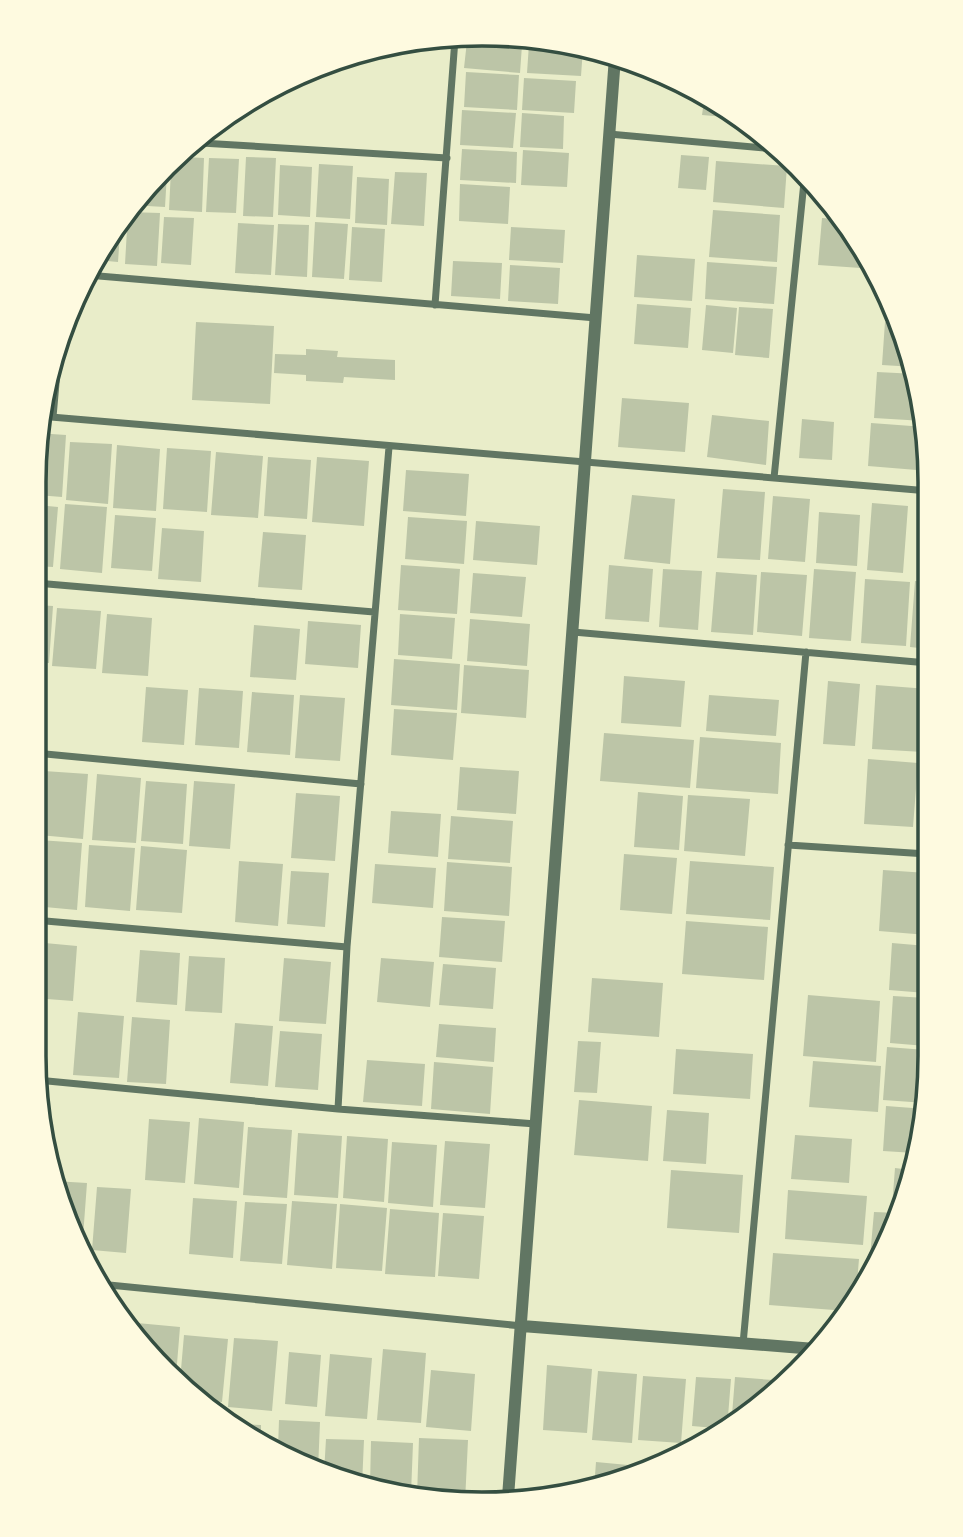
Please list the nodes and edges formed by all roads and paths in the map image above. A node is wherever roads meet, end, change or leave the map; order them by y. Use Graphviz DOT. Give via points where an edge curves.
graph roads {
  1 [pos="455,46"];
  2 [pos="614,67"];
  3 [pos="609,134"];
  4 [pos="207,143"];
  5 [pos="762,148"];
  6 [pos="447,158"];
  7 [pos="803,188"];
  8 [pos="97,276"];
  9 [pos="435,305"];
  10 [pos="596,318"];
  11 [pos="55,390"];
  12 [pos="53,417"];
  13 [pos="389,447"];
  14 [pos="585,463"];
  15 [pos="774,478"];
  16 [pos="918,490"];
  17 [pos="46,584"];
  18 [pos="374,612"];
  19 [pos="573,632"];
  20 [pos="806,652"];
  21 [pos="918,662"];
  22 [pos="46,754"];
  23 [pos="361,784"];
  24 [pos="788,845"];
  25 [pos="918,853"];
  26 [pos="46,921"];
  27 [pos="347,947"];
  28 [pos="46,1082"];
  29 [pos="338,1109"];
  30 [pos="537,1124"];
  31 [pos="111,1285"];
  32 [pos="522,1326"];
  33 [pos="743,1343"];
  34 [pos="804,1348"];
  35 [pos="508,1491"];
  1 -- 6 [label="street"];
  2 -- 3 [label="street"];
  3 -- 5 [label="street"];
  3 -- 10 [label="street"];
  4 -- 6 [label="street"];
  6 -- 9 [label="street"];
  7 -- 15 [label="street"];
  8 -- 9 [label="street"];
  9 -- 10 [label="street"];
  10 -- 14 [label="street"];
  11 -- 12 [label="street"];
  12 -- 13 [label="street"];
  13 -- 14 [label="street"];
  13 -- 18 [label="street"];
  14 -- 15 [label="street"];
  14 -- 19 [label="street"];
  15 -- 16 [label="street"];
  17 -- 18 [label="street"];
  18 -- 23 [label="street"];
  19 -- 20 [label="street"];
  19 -- 30 [label="street"];
  20 -- 21 [label="street"];
  20 -- 24 [label="street"];
  22 -- 23 [label="street"];
  23 -- 27 [label="street"];
  24 -- 25 [label="street"];
  24 -- 33 [label="street"];
  26 -- 27 [label="street"];
  27 -- 29 [label="street"];
  28 -- 29 [label="street"];
  29 -- 30 [label="street"];
  30 -- 32 [label="street"];
  31 -- 32 [label="street"];
  32 -- 33 [label="street"];
  32 -- 35 [label="street"];
  33 -- 34 [label="street"];
}
